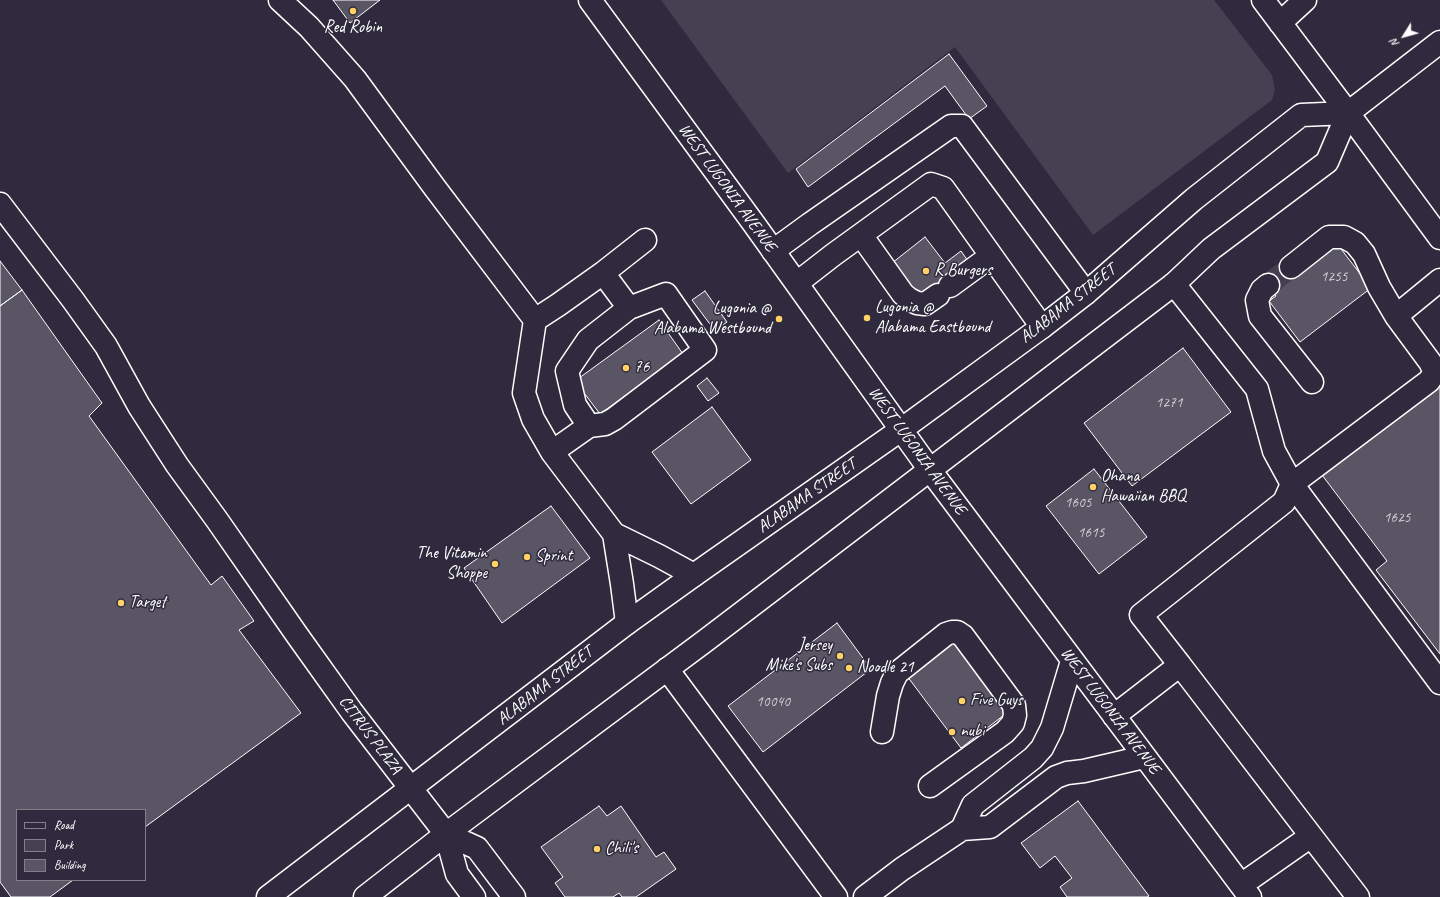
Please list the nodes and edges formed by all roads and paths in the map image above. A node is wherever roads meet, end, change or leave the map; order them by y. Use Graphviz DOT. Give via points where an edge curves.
graph roads {
  1 [pos="280,0"];
  2 [pos="590,0"];
  3 [pos="1263,0"];
  4 [pos="1305,0"];
  5 [pos="1280,23"];
  6 [pos="1440,42"];
  7 [pos="1348,113"];
  8 [pos="0,204"];
  9 [pos="861,235"];
  10 [pos="1440,238"];
  11 [pos="645,240"];
  12 [pos="773,251"];
  13 [pos="991,256"];
  14 [pos="1291,267"];
  15 [pos="602,273"];
  16 [pos="1440,280"];
  17 [pos="797,283"];
  18 [pos="1174,284"];
  19 [pos="1268,285"];
  20 [pos="1086,293"];
  21 [pos="628,308"];
  22 [pos="1396,316"];
  23 [pos="535,320"];
  24 [pos="1042,327"];
  25 [pos="1312,382"];
  26 [pos="589,426"];
  27 [pos="902,429"];
  28 [pos="552,452"];
  29 [pos="930,470"];
  30 [pos="1292,484"];
  31 [pos="614,534"];
  32 [pos="694,575"];
  33 [pos="627,623"];
  34 [pos="1072,661"];
  35 [pos="1180,665"];
  36 [pos="668,669"];
  37 [pos="1440,683"];
  38 [pos="1114,716"];
  39 [pos="882,732"];
  40 [pos="1144,757"];
  41 [pos="930,786"];
  42 [pos="411,789"];
  43 [pos="962,829"];
  44 [pos="446,834"];
  45 [pos="1311,836"];
  46 [pos="1245,891"];
  47 [pos="268,897"];
  48 [pos="365,897"];
  49 [pos="474,897"];
  50 [pos="514,897"];
  51 [pos="836,897"];
  52 [pos="865,897"];
  53 [pos="1358,897"];
  1 -- 23 [label="main road" via="309,27 356,79"];
  2 -- 12 [label="main road, WEST LUGONIA AVENUE"];
  3 -- 5 [label="main road"];
  4 -- 5 [label="main road"];
  5 -- 7 [label="main road"];
  6 -- 7 [label="main road"];
  7 -- 10 [label="main road"];
  7 -- 18 [label="main road" via="1327,162 1211,249"];
  7 -- 20 [label="main road, ALABAMA STREET" via="1301,115 1194,199"];
  8 -- 42 [label="main road, CITRUS PLAZA" via="106,346 139,406 177,465 296,635"];
  9 -- 13 [label="main road" via="903,294 917,303 925,304"];
  9 -- 13 [label="main road" via="931,184 943,188"];
  9 -- 17 [label="main road"];
  11 -- 15 [label="main road"];
  12 -- 17 [label="main road, WEST LUGONIA AVENUE"];
  12 -- 20 [label="main road" via="951,126 962,126"];
  13 -- 24 [label="main road"];
  14 -- 22 [label="main road" via="1329,237 1344,236 1355,243 1364,254"];
  15 -- 21 [label="main road"];
  15 -- 23 [label="main road"];
  16 -- 22 [label="main road"];
  17 -- 27 [label="main road, WEST LUGONIA AVENUE"];
  18 -- 29 [label="main road"];
  18 -- 30 [label="main road" via="1257,390 1274,451"];
  19 -- 25 [label="main road" via="1257,300 1260,316"];
  20 -- 24 [label="main road, ALABAMA STREET"];
  21 -- 26 [label="main road" via="588,340 567,371 575,405"];
  21 -- 26 [label="main road" via="666,294 705,350 614,419 605,424"];
  22 -- 30 [label="main road" via="1435,372 1429,381"];
  23 -- 28 [label="main road" via="524,392 533,419"];
  24 -- 27 [label="main road, ALABAMA STREET"];
  26 -- 28 [label="main road"];
  27 -- 29 [label="main road, WEST LUGONIA AVENUE"];
  27 -- 32 [label="main road, ALABAMA STREET"];
  28 -- 31 [label="main road"];
  29 -- 34 [label="main road, WEST LUGONIA AVENUE"];
  29 -- 36 [label="main road"];
  30 -- 35 [label="main road" via="1284,502 1141,616"];
  30 -- 37 [label="main road"];
  31 -- 32 [label="main road"];
  31 -- 33 [label="main road"];
  32 -- 33 [label="main road, ALABAMA STREET"];
  33 -- 42 [label="main road, ALABAMA STREET"];
  34 -- 38 [label="main road, WEST LUGONIA AVENUE"];
  34 -- 43 [label="main road" via="1052,728 1042,748 1034,758 974,805"];
  35 -- 38 [label="main road"];
  35 -- 45 [label="main road"];
  36 -- 44 [label="main road"];
  36 -- 51 [label="main road"];
  38 -- 40 [label="main road, WEST LUGONIA AVENUE"];
  39 -- 41 [label="main road" via="888,696 897,673 946,634 957,632 963,636 1014,706 1015,714 1013,723 1005,732"];
  40 -- 43 [label="main road" via="1056,777 990,827"];
  40 -- 46 [label="main road, WEST LUGONIA AVENUE"];
  42 -- 44 [label="main road, CITRUS PLAZA"];
  42 -- 47 [label="main road, ALABAMA STREET"];
  43 -- 52 [label="main road" via="902,868"];
  44 -- 48 [label="main road"];
  44 -- 49 [label="main road, CITRUS PLAZA" via="457,874"];
  44 -- 50 [label="main road, CITRUS PLAZA" via="477,848"];
  45 -- 46 [label="main road"];
  45 -- 53 [label="main road"];
}
